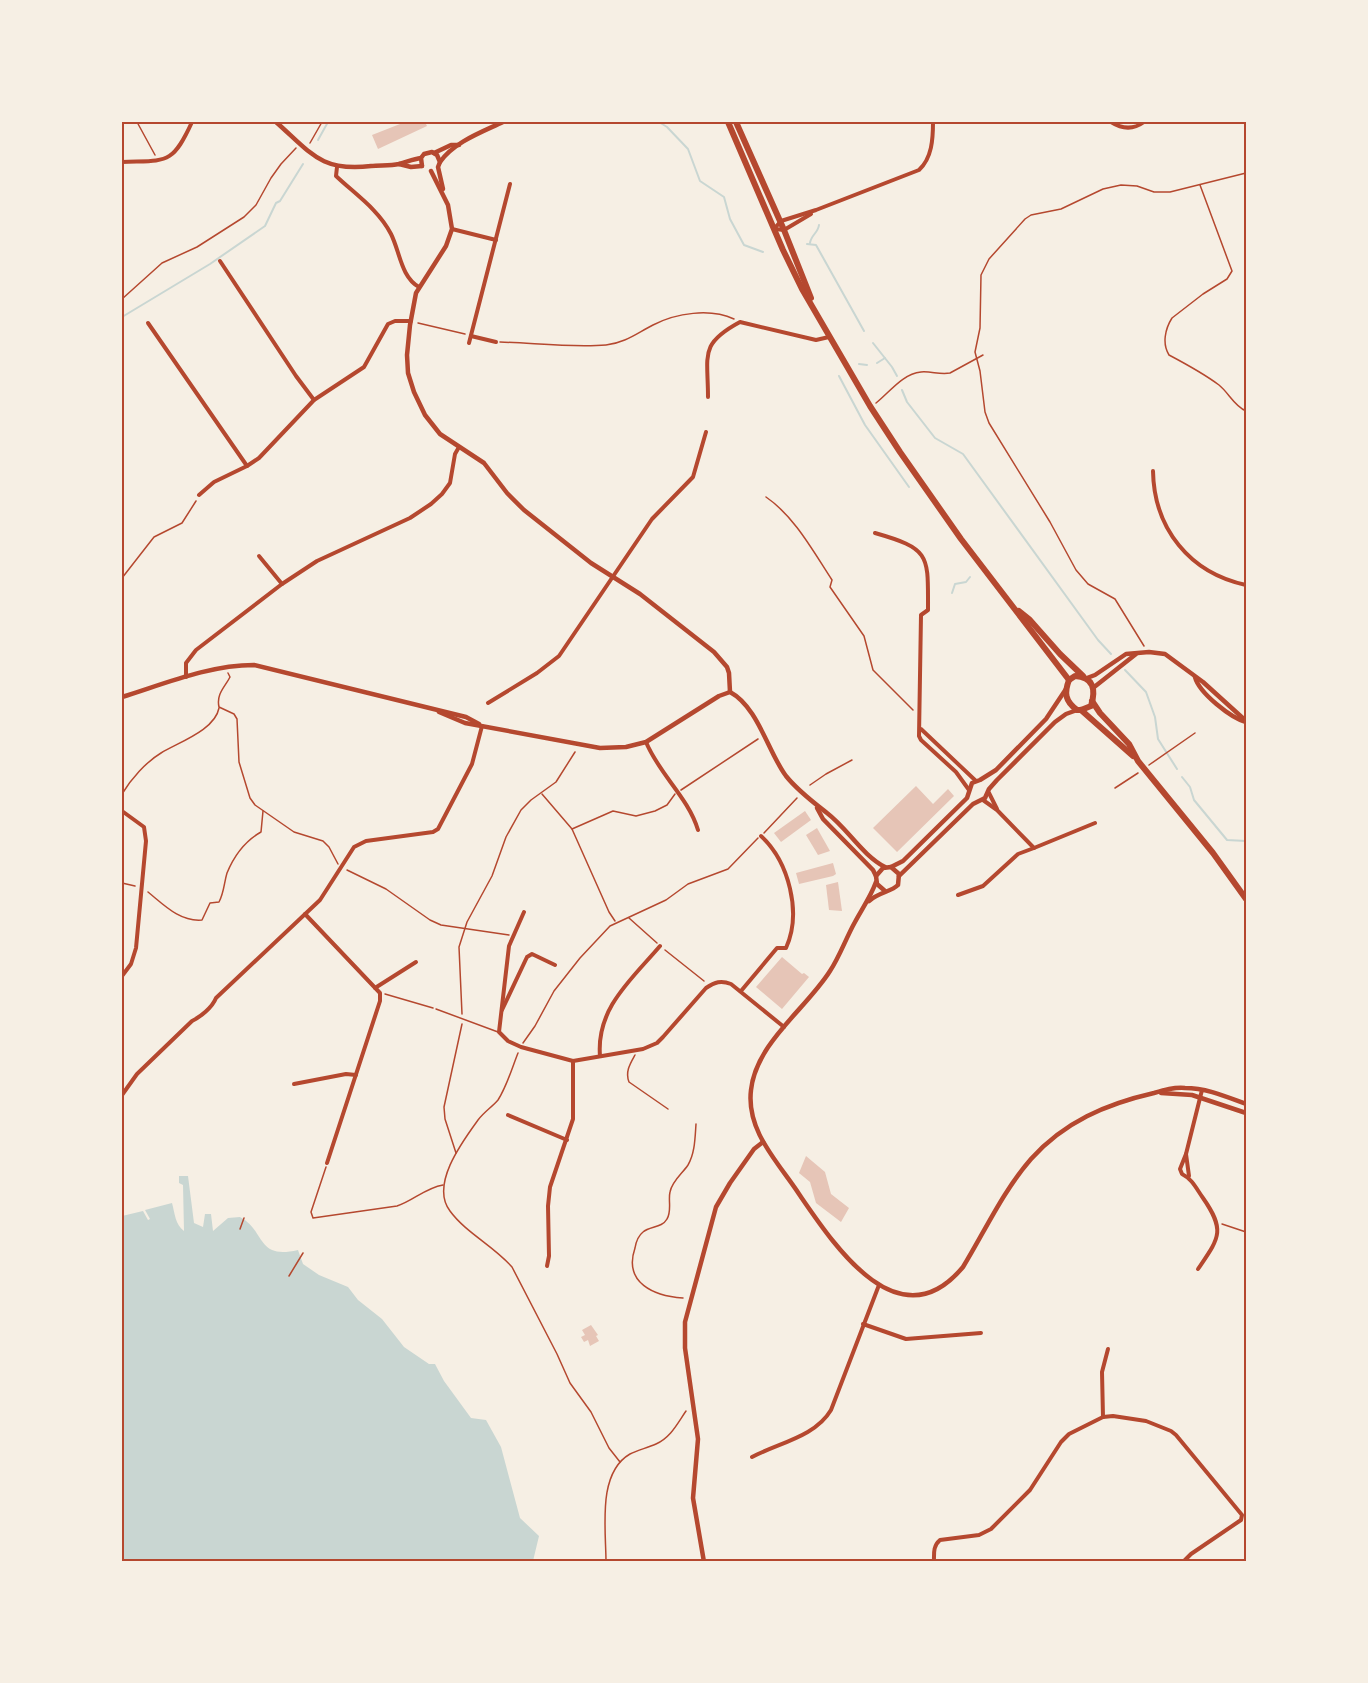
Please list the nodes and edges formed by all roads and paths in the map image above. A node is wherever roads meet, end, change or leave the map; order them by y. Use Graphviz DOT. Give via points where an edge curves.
graph roads {
  1 [pos="137,122"];
  2 [pos="192,122"];
  3 [pos="276,122"];
  4 [pos="322,122"];
  5 [pos="503,122"];
  6 [pos="728,122"];
  7 [pos="736,122"];
  8 [pos="933,122"];
  9 [pos="1111,122"];
  10 [pos="1144,122"];
  11 [pos="310,143"];
  12 [pos="459,145"];
  13 [pos="296,148"];
  14 [pos="434,153"];
  15 [pos="421,158"];
  16 [pos="159,161"];
  17 [pos="122,162"];
  18 [pos="399,164"];
  19 [pos="439,164"];
  20 [pos="422,166"];
  21 [pos="337,167"];
  22 [pos="431,171"];
  23 [pos="1246,173"];
  24 [pos="1200,183"];
  25 [pos="510,184"];
  26 [pos="443,192"];
  27 [pos="816,210"];
  28 [pos="780,221"];
  29 [pos="452,229"];
  30 [pos="774,229"];
  31 [pos="784,230"];
  32 [pos="496,240"];
  33 [pos="220,261"];
  34 [pos="419,287"];
  35 [pos="122,299"];
  36 [pos="812,304"];
  37 [pos="411,321"];
  38 [pos="418,322"];
  39 [pos="740,322"];
  40 [pos="148,323"];
  41 [pos="471,336"];
  42 [pos="829,337"];
  43 [pos="496,342"];
  44 [pos="470,343"];
  45 [pos="983,355"];
  46 [pos="976,358"];
  47 [pos="708,397"];
  48 [pos="314,400"];
  49 [pos="876,403"];
  50 [pos="1246,411"];
  51 [pos="706,432"];
  52 [pos="459,447"];
  53 [pos="247,466"];
  54 [pos="1153,471"];
  55 [pos="199,495"];
  56 [pos="766,497"];
  57 [pos="875,533"];
  58 [pos="259,556"];
  59 [pos="613,577"];
  60 [pos="122,578"];
  61 [pos="282,584"];
  62 [pos="1246,585"];
  63 [pos="1015,608"];
  64 [pos="1144,646"];
  65 [pos="1136,654"];
  66 [pos="228,672"];
  67 [pos="187,677"];
  68 [pos="1085,677"];
  69 [pos="1069,680"];
  70 [pos="1093,688"];
  71 [pos="1066,689"];
  72 [pos="730,692"];
  73 [pos="122,697"];
  74 [pos="1092,701"];
  75 [pos="488,703"];
  76 [pos="219,707"];
  77 [pos="1079,710"];
  78 [pos="916,711"];
  79 [pos="1246,721"];
  80 [pos="482,726"];
  81 [pos="921,729"];
  82 [pos="1195,733"];
  83 [pos="758,739"];
  84 [pos="646,742"];
  85 [pos="575,752"];
  86 [pos="852,760"];
  87 [pos="1138,760"];
  88 [pos="978,781"];
  89 [pos="810,785"];
  90 [pos="1115,788"];
  91 [pos="681,790"];
  92 [pos="969,791"];
  93 [pos="989,791"];
  94 [pos="541,793"];
  95 [pos="122,794"];
  96 [pos="674,794"];
  97 [pos="797,798"];
  98 [pos="981,800"];
  99 [pos="817,807"];
  100 [pos="263,810"];
  101 [pos="997,810"];
  102 [pos="122,811"];
  103 [pos="1095,823"];
  104 [pos="572,829"];
  105 [pos="698,830"];
  106 [pos="761,836"];
  107 [pos="1034,848"];
  108 [pos="341,866"];
  109 [pos="888,867"];
  110 [pos="876,876"];
  111 [pos="899,876"];
  112 [pos="876,882"];
  113 [pos="122,883"];
  114 [pos="140,888"];
  115 [pos="885,891"];
  116 [pos="958,895"];
  117 [pos="1246,898"];
  118 [pos="864,905"];
  119 [pos="524,912"];
  120 [pos="305,914"];
  121 [pos="627,917"];
  122 [pos="616,922"];
  123 [pos="464,929"];
  124 [pos="512,936"];
  125 [pos="660,946"];
  126 [pos="416,962"];
  127 [pos="555,965"];
  128 [pos="122,976"];
  129 [pos="704,981"];
  130 [pos="375,988"];
  131 [pos="741,991"];
  132 [pos="380,993"];
  133 [pos="436,1009"];
  134 [pos="501,1013"];
  135 [pos="462,1020"];
  136 [pos="784,1027"];
  137 [pos="499,1032"];
  138 [pos="521,1047"];
  139 [pos="637,1050"];
  140 [pos="600,1056"];
  141 [pos="573,1060"];
  142 [pos="356,1075"];
  143 [pos="294,1084"];
  144 [pos="1202,1090"];
  145 [pos="1155,1093"];
  146 [pos="122,1095"];
  147 [pos="1200,1097"];
  148 [pos="1246,1104"];
  149 [pos="668,1108"];
  150 [pos="1246,1113"];
  151 [pos="508,1115"];
  152 [pos="696,1124"];
  153 [pos="567,1140"];
  154 [pos="763,1142"];
  155 [pos="457,1154"];
  156 [pos="1186,1154"];
  157 [pos="327,1163"];
  158 [pos="1189,1176"];
  159 [pos="443,1184"];
  160 [pos="244,1218"];
  161 [pos="1221,1224"];
  162 [pos="240,1229"];
  163 [pos="1246,1232"];
  164 [pos="303,1253"];
  165 [pos="547,1266"];
  166 [pos="1198,1269"];
  167 [pos="289,1276"];
  168 [pos="879,1285"];
  169 [pos="683,1298"];
  170 [pos="863,1324"];
  171 [pos="981,1333"];
  172 [pos="1108,1349"];
  173 [pos="686,1411"];
  174 [pos="1103,1417"];
  175 [pos="752,1457"];
  176 [pos="620,1462"];
  177 [pos="606,1562"];
  178 [pos="704,1562"];
  179 [pos="934,1562"];
  180 [pos="1183,1562"];
  1 -- 16 [label="path"];
  2 -- 16 [label="street" via="182,144"];
  3 -- 21 [label="street" via="320,159"];
  4 -- 11 [label="path"];
  5 -- 12 [label="street"];
  6 -- 30 [label="main road"];
  7 -- 28 [label="main road"];
  8 -- 27 [label="street" via="929,157 919,170"];
  9 -- 10 [label="street" via="1129,128"];
  12 -- 14 [label="street"];
  12 -- 19 [label="street"];
  13 -- 35 [label="path" via="244,217 197,247 162,263"];
  14 -- 15 [label="street"];
  14 -- 19 [label="street"];
  15 -- 18 [label="street"];
  15 -- 20 [label="street"];
  16 -- 17 [label="street"];
  18 -- 20 [label="street"];
  18 -- 21 [label="street"];
  19 -- 22 [label="street"];
  19 -- 26 [label="street"];
  20 -- 22 [label="street"];
  21 -- 34 [label="street" via="336,176 383,222 408,280"];
  22 -- 26 [label="street"];
  23 -- 24 [label="path"];
  24 -- 46 [label="path" via="1170,192 1120,185 1024,219 989,259 981,275"];
  24 -- 50 [label="path" via="1232,271 1227,279 1172,318 1165,349 1221,387"];
  25 -- 32 [label="street"];
  26 -- 29 [label="street"];
  27 -- 28 [label="street"];
  27 -- 31 [label="street"];
  28 -- 30 [label="street"];
  28 -- 31 [label="main road"];
  29 -- 32 [label="street"];
  29 -- 34 [label="street" via="446,246"];
  30 -- 31 [label="street"];
  30 -- 36 [label="main road"];
  31 -- 36 [label="main road"];
  32 -- 41 [label="street"];
  33 -- 48 [label="street"];
  34 -- 37 [label="street"];
  36 -- 42 [label="main road"];
  37 -- 48 [label="street" via="388,324 364,367"];
  37 -- 52 [label="street" via="407,364 414,392 434,429"];
  38 -- 41 [label="path"];
  39 -- 42 [label="street" via="816,340"];
  39 -- 43 [label="path" via="720,314 701,313 662,321 614,344"];
  39 -- 47 [label="street" via="711,343"];
  40 -- 53 [label="street"];
  41 -- 43 [label="street"];
  41 -- 44 [label="street"];
  42 -- 63 [label="main road" via="900,452"];
  45 -- 46 [label="path"];
  46 -- 49 [label="path" via="944,375 911,374"];
  46 -- 64 [label="path" via="986,417 999,441 1076,570 1088,584 1115,599"];
  48 -- 53 [label="street" via="260,458"];
  51 -- 59 [label="street" via="693,477 652,519"];
  52 -- 59 [label="street" via="484,463 524,510"];
  52 -- 61 [label="street" via="450,483 431,504 410,518 331,554"];
  53 -- 55 [label="street" via="214,482"];
  54 -- 62 [label="street" via="1159,510 1184,552 1218,576"];
  55 -- 60 [label="path" via="182,522 154,537"];
  56 -- 78 [label="path" via="790,520 832,580 830,587 864,636 873,670"];
  57 -- 81 [label="street" via="909,544 920,553 927,567 928,610 921,615"];
  58 -- 61 [label="street"];
  59 -- 72 [label="street" via="714,652 727,667"];
  59 -- 75 [label="street" via="551,664"];
  61 -- 67 [label="street" via="196,650 186,663"];
  63 -- 68 [label="main road"];
  63 -- 69 [label="main road"];
  65 -- 68 [label="street" via="1126,654 1095,675"];
  65 -- 70 [label="street"];
  65 -- 79 [label="street" via="1165,654 1204,682"];
  66 -- 76 [label="path" via="231,677 219,694"];
  67 -- 73 [label="street"];
  67 -- 80 [label="street" via="254,665"];
  68 -- 69 [label="main road"];
  68 -- 70 [label="main road"];
  69 -- 71 [label="main road"];
  70 -- 74 [label="main road"];
  71 -- 77 [label="main road" via="1068,703"];
  71 -- 88 [label="street" via="1046,719 996,770"];
  72 -- 84 [label="street"];
  72 -- 99 [label="street" via="739,696 749,710 786,775"];
  74 -- 77 [label="main road" via="1088,708"];
  74 -- 87 [label="main road"];
  76 -- 95 [label="path" via="207,728 159,754"];
  76 -- 100 [label="path" via="237,719 237,753 246,790"];
  77 -- 87 [label="main road"];
  77 -- 93 [label="street" via="1055,722"];
  80 -- 84 [label="street" via="600,748"];
  80 -- 108 [label="street" via="472,764 438,829 359,843"];
  81 -- 88 [label="street"];
  81 -- 92 [label="street" via="921,740 956,772"];
  82 -- 90 [label="path"];
  83 -- 91 [label="path"];
  84 -- 105 [label="street"];
  85 -- 94 [label="path" via="556,782"];
  86 -- 89 [label="path"];
  87 -- 117 [label="main road"];
  88 -- 92 [label="street"];
  88 -- 93 [label="street" via="985,782"];
  92 -- 98 [label="street" via="973,798"];
  92 -- 109 [label="street" via="967,798 903,861"];
  93 -- 98 [label="street"];
  93 -- 101 [label="street"];
  94 -- 104 [label="path"];
  94 -- 123 [label="path" via="521,810 512,825 492,876"];
  96 -- 104 [label="path" via="667,805 655,812 636,816 613,811"];
  97 -- 106 [label="path"];
  98 -- 101 [label="street"];
  98 -- 111 [label="street"];
  99 -- 109 [label="street" via="875,860"];
  99 -- 110 [label="street" via="823,819"];
  100 -- 108 [label="path" via="294,832 323,842"];
  100 -- 114 [label="path" via="261,832 241,848 228,872 222,897 219,902 210,903 202,920 182,918"];
  101 -- 107 [label="street"];
  102 -- 114 [label="street" via="144,827 146,834"];
  103 -- 107 [label="street"];
  104 -- 122 [label="path"];
  106 -- 121 [label="path" via="728,869 688,884 666,900"];
  106 -- 131 [label="street" via="777,855 788,883 791,933 786,948 777,948"];
  107 -- 116 [label="street" via="1018,855 983,886"];
  108 -- 120 [label="street" via="326,893"];
  108 -- 123 [label="path" via="386,889 430,920"];
  109 -- 110 [label="street" via="880,869"];
  109 -- 111 [label="street"];
  110 -- 112 [label="street"];
  111 -- 115 [label="street" via="896,888"];
  112 -- 115 [label="street"];
  112 -- 118 [label="street"];
  113 -- 114 [label="path"];
  114 -- 128 [label="street" via="136,948"];
  115 -- 118 [label="street"];
  118 -- 136 [label="street" via="831,971"];
  119 -- 124 [label="street"];
  120 -- 130 [label="street"];
  120 -- 146 [label="street" via="145,1066"];
  121 -- 122 [label="path"];
  121 -- 125 [label="path"];
  122 -- 138 [label="path" via="564,977"];
  123 -- 124 [label="path"];
  123 -- 135 [label="path" via="459,947"];
  124 -- 134 [label="street"];
  125 -- 129 [label="path"];
  125 -- 140 [label="street" via="607,1011 601,1029"];
  126 -- 130 [label="street"];
  127 -- 134 [label="street" via="532,954 527,957"];
  130 -- 132 [label="street"];
  131 -- 136 [label="street"];
  131 -- 139 [label="street" via="725,982 714,982 663,1037"];
  132 -- 133 [label="path"];
  132 -- 142 [label="street"];
  133 -- 135 [label="lane"];
  134 -- 137 [label="street"];
  135 -- 137 [label="lane"];
  135 -- 155 [label="path" via="444,1107"];
  136 -- 154 [label="street" via="759,1061 751,1086 752,1115"];
  137 -- 138 [label="street"];
  138 -- 141 [label="street"];
  138 -- 155 [label="path" via="498,1099 479,1119"];
  139 -- 140 [label="street"];
  139 -- 149 [label="path" via="628,1070 629,1082"];
  140 -- 141 [label="street"];
  141 -- 153 [label="street" via="574,1106"];
  142 -- 143 [label="street"];
  142 -- 157 [label="street"];
  144 -- 145 [label="street" via="1174,1088"];
  144 -- 147 [label="street"];
  144 -- 148 [label="street"];
  145 -- 147 [label="street"];
  145 -- 168 [label="street" via="1114,1103 1059,1132 1015,1180 963,1268 946,1284 914,1296"];
  147 -- 150 [label="street"];
  147 -- 156 [label="street"];
  151 -- 153 [label="street"];
  152 -- 169 [label="path" via="693,1154 670,1190 667,1220 642,1232 632,1255 639,1282 658,1293"];
  153 -- 165 [label="street" via="550,1187"];
  154 -- 168 [label="street" via="837,1247"];
  154 -- 178 [label="street" via="754,1149 716,1208 685,1322 698,1439 693,1498"];
  155 -- 159 [label="path"];
  156 -- 158 [label="street"];
  156 -- 158 [label="street" via="1180,1171"];
  157 -- 159 [label="path" via="311,1212 313,1218 397,1206"];
  158 -- 166 [label="street" via="1218,1226 1214,1245"];
  159 -- 176 [label="path" via="449,1210 512,1268 570,1383"];
  160 -- 162 [label="path"];
  161 -- 163 [label="path"];
  164 -- 167 [label="path"];
  168 -- 170 [label="street"];
  170 -- 171 [label="street" via="906,1339"];
  170 -- 175 [label="street" via="825,1420 801,1436"];
  172 -- 174 [label="street" via="1102,1372"];
  173 -- 176 [label="path" via="665,1438"];
  174 -- 179 [label="street" via="1069,1434 1030,1490 990,1529 979,1535 945,1538 936,1543"];
  174 -- 180 [label="street" via="1146,1421 1171,1431 1242,1515 1241,1520"];
  176 -- 177 [label="path" via="607,1487"];
}
